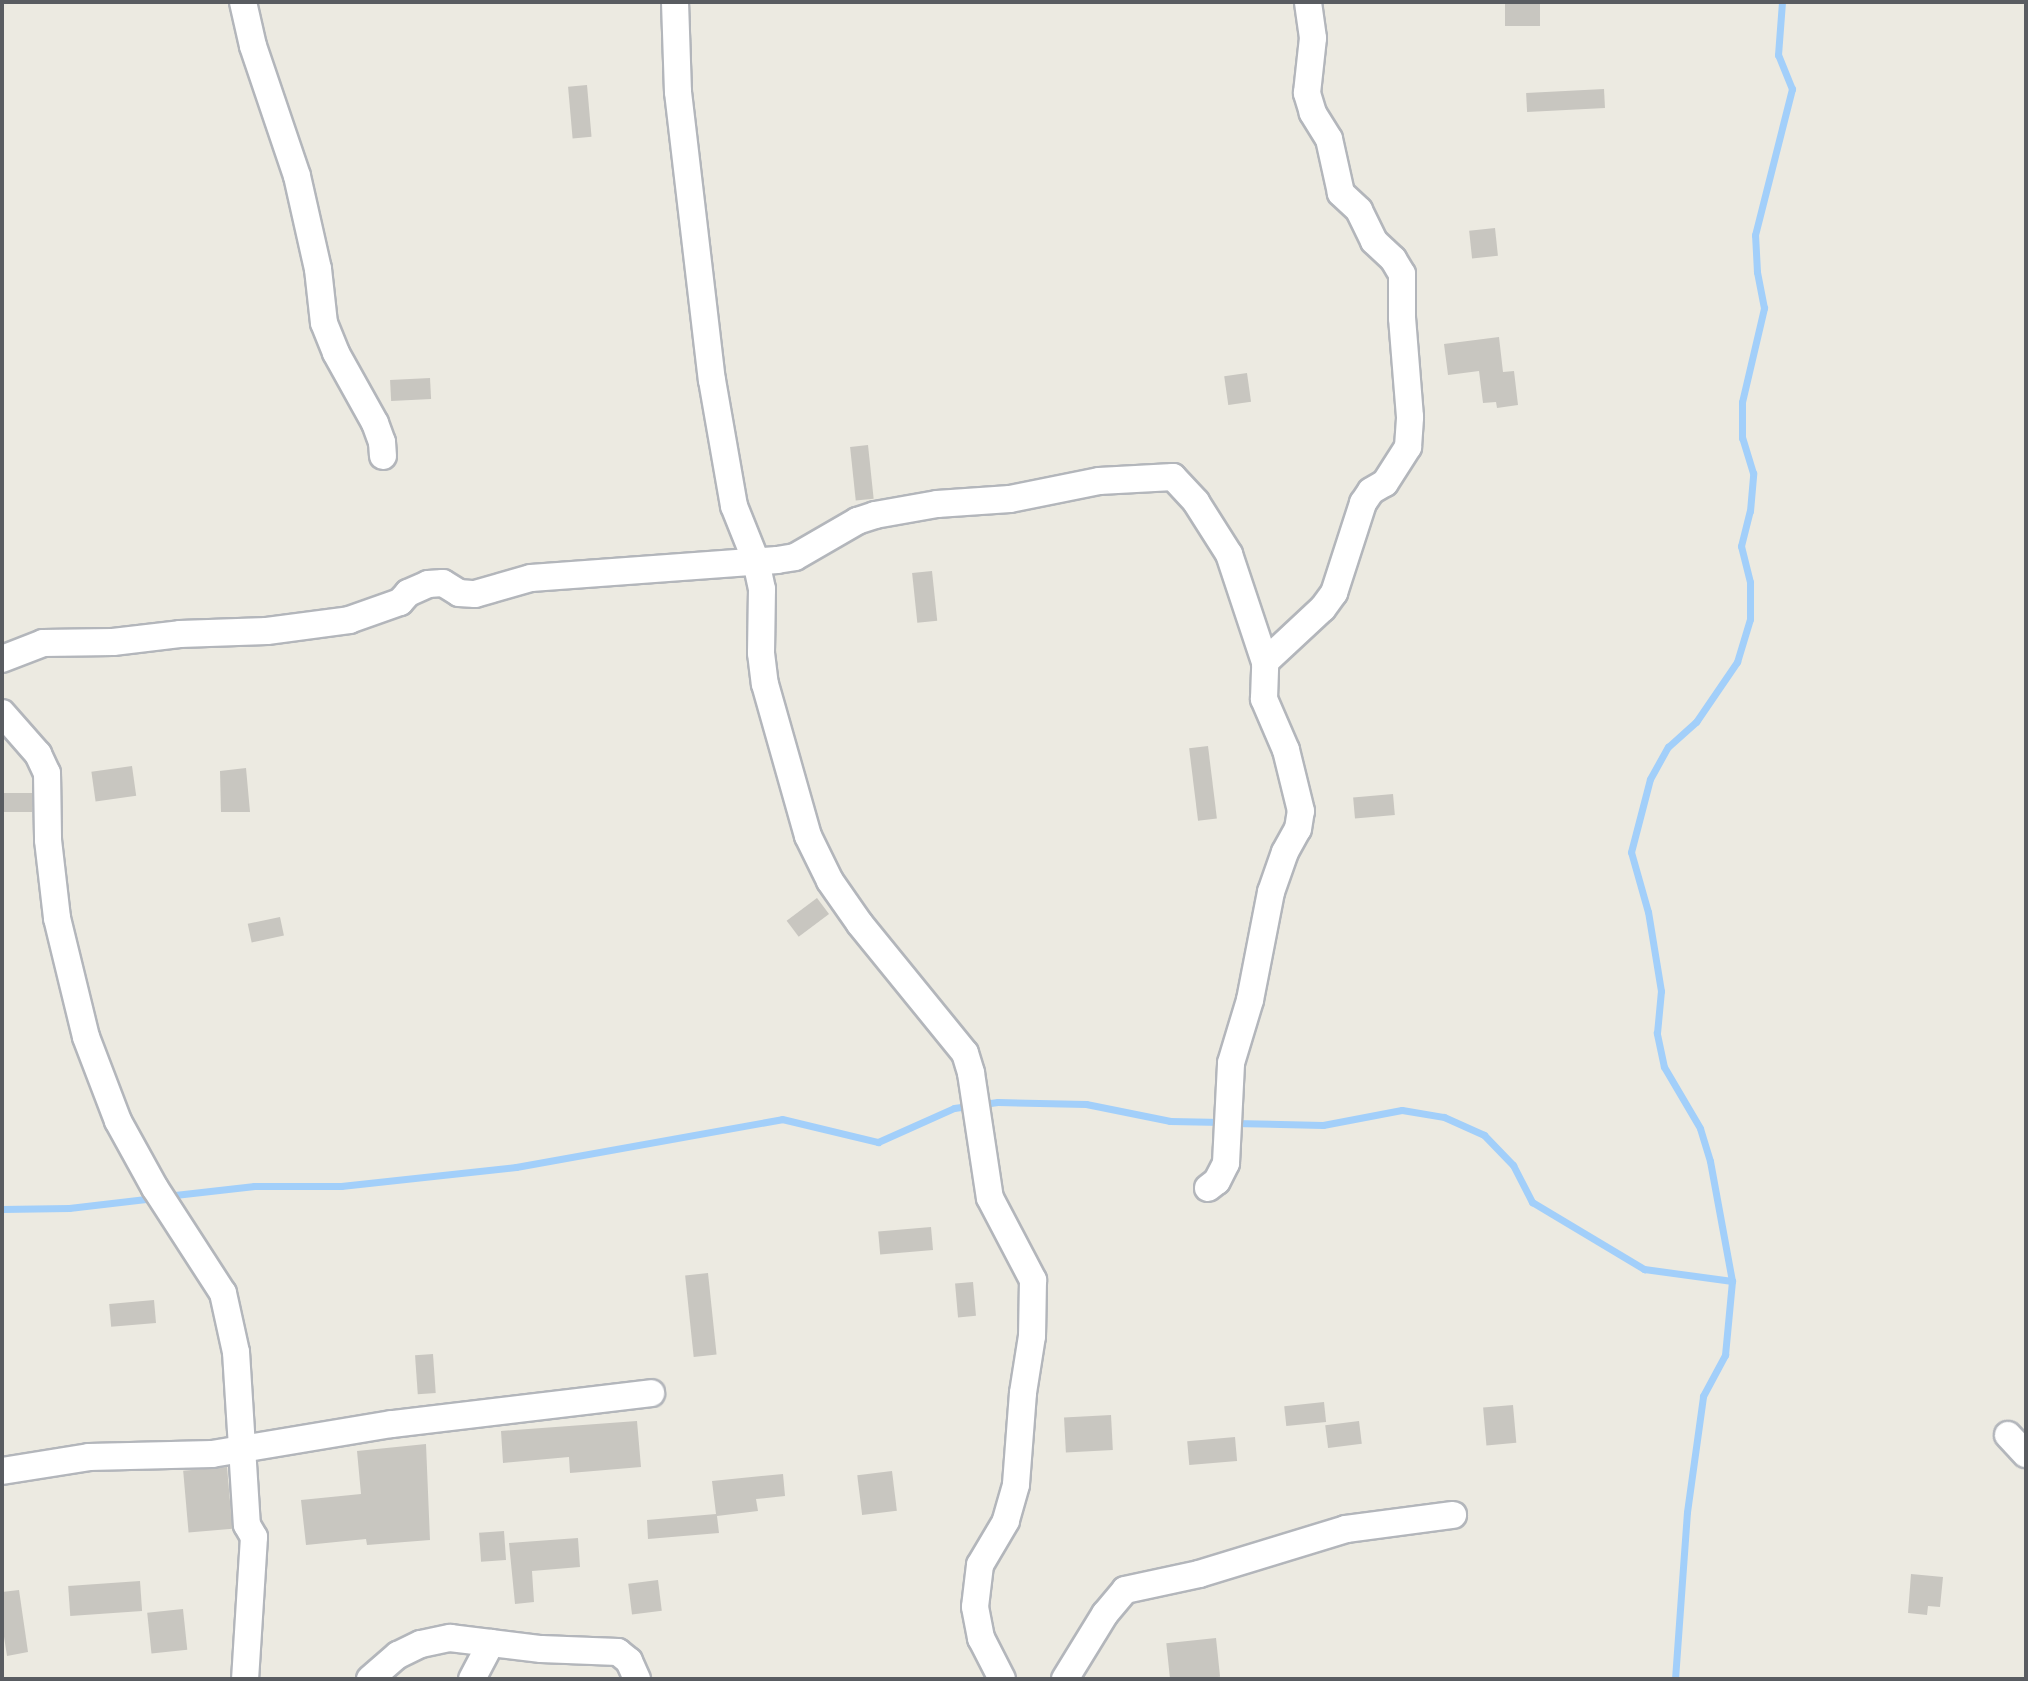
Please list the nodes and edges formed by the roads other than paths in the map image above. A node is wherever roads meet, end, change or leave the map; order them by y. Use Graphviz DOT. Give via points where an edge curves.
graph roads {
  1 [pos="243,2"];
  2 [pos="675,2"];
  3 [pos="1308,2"];
  4 [pos="383,456"];
  5 [pos="757,561"];
  6 [pos="2,659"];
  7 [pos="1265,663"];
  8 [pos="2,713"];
  9 [pos="1208,1188"];
  10 [pos="651,1393"];
  11 [pos="245,1448"];
  12 [pos="2,1471"];
  13 [pos="1453,1516"];
  14 [pos="491,1643"];
  15 [pos="245,1679"];
  16 [pos="370,1679"];
  17 [pos="472,1679"];
  18 [pos="637,1679"];
  19 [pos="1002,1679"];
  20 [pos="1065,1679"];
  1 -- 4 [label="street" via="297,176 318,269 324,323 375,423"];
  2 -- 5 [label="street" via="678,92 712,380 734,506"];
  3 -- 7 [label="street" via="1313,38 1307,93 1313,113 1329,139 1341,193 1359,210 1374,241 1402,274 1410,417 1408,447 1385,483 1363,503 1334,593"];
  5 -- 6 [label="street" via="531,578 475,594 459,593 443,583 428,584 400,602 349,620 267,631 43,643"];
  5 -- 7 [label="street" via="795,557 875,515 937,504 1010,499 1099,481 1173,477 1196,502 1229,554"];
  5 -- 19 [label="street" via="764,609 761,653 765,684 808,836 830,881 860,924 965,1053 990,1198 1033,1280 1032,1336 1016,1485 1006,1521 980,1564 975,1607 981,1638"];
  7 -- 9 [label="street" via="1264,699 1286,750 1301,811 1271,892 1250,1000 1231,1063 1226,1163"];
  8 -- 11 [label="street" via="38,754 47,773 48,840 61,941 86,1037 118,1121 223,1293 236,1352"];
  10 -- 11 [label="street" via="391,1424"];
  11 -- 12 [label="street" via="212,1454 89,1457"];
  11 -- 15 [label="street" via="247,1525 254,1537"];
  13 -- 20 [label="street" via="1346,1530 1199,1574 1125,1590"];
  14 -- 16 [label="street" via="450,1637 421,1644 398,1655"];
  14 -- 17 [label="street"];
  14 -- 18 [label="street" via="618,1652 629,1661"];
}
